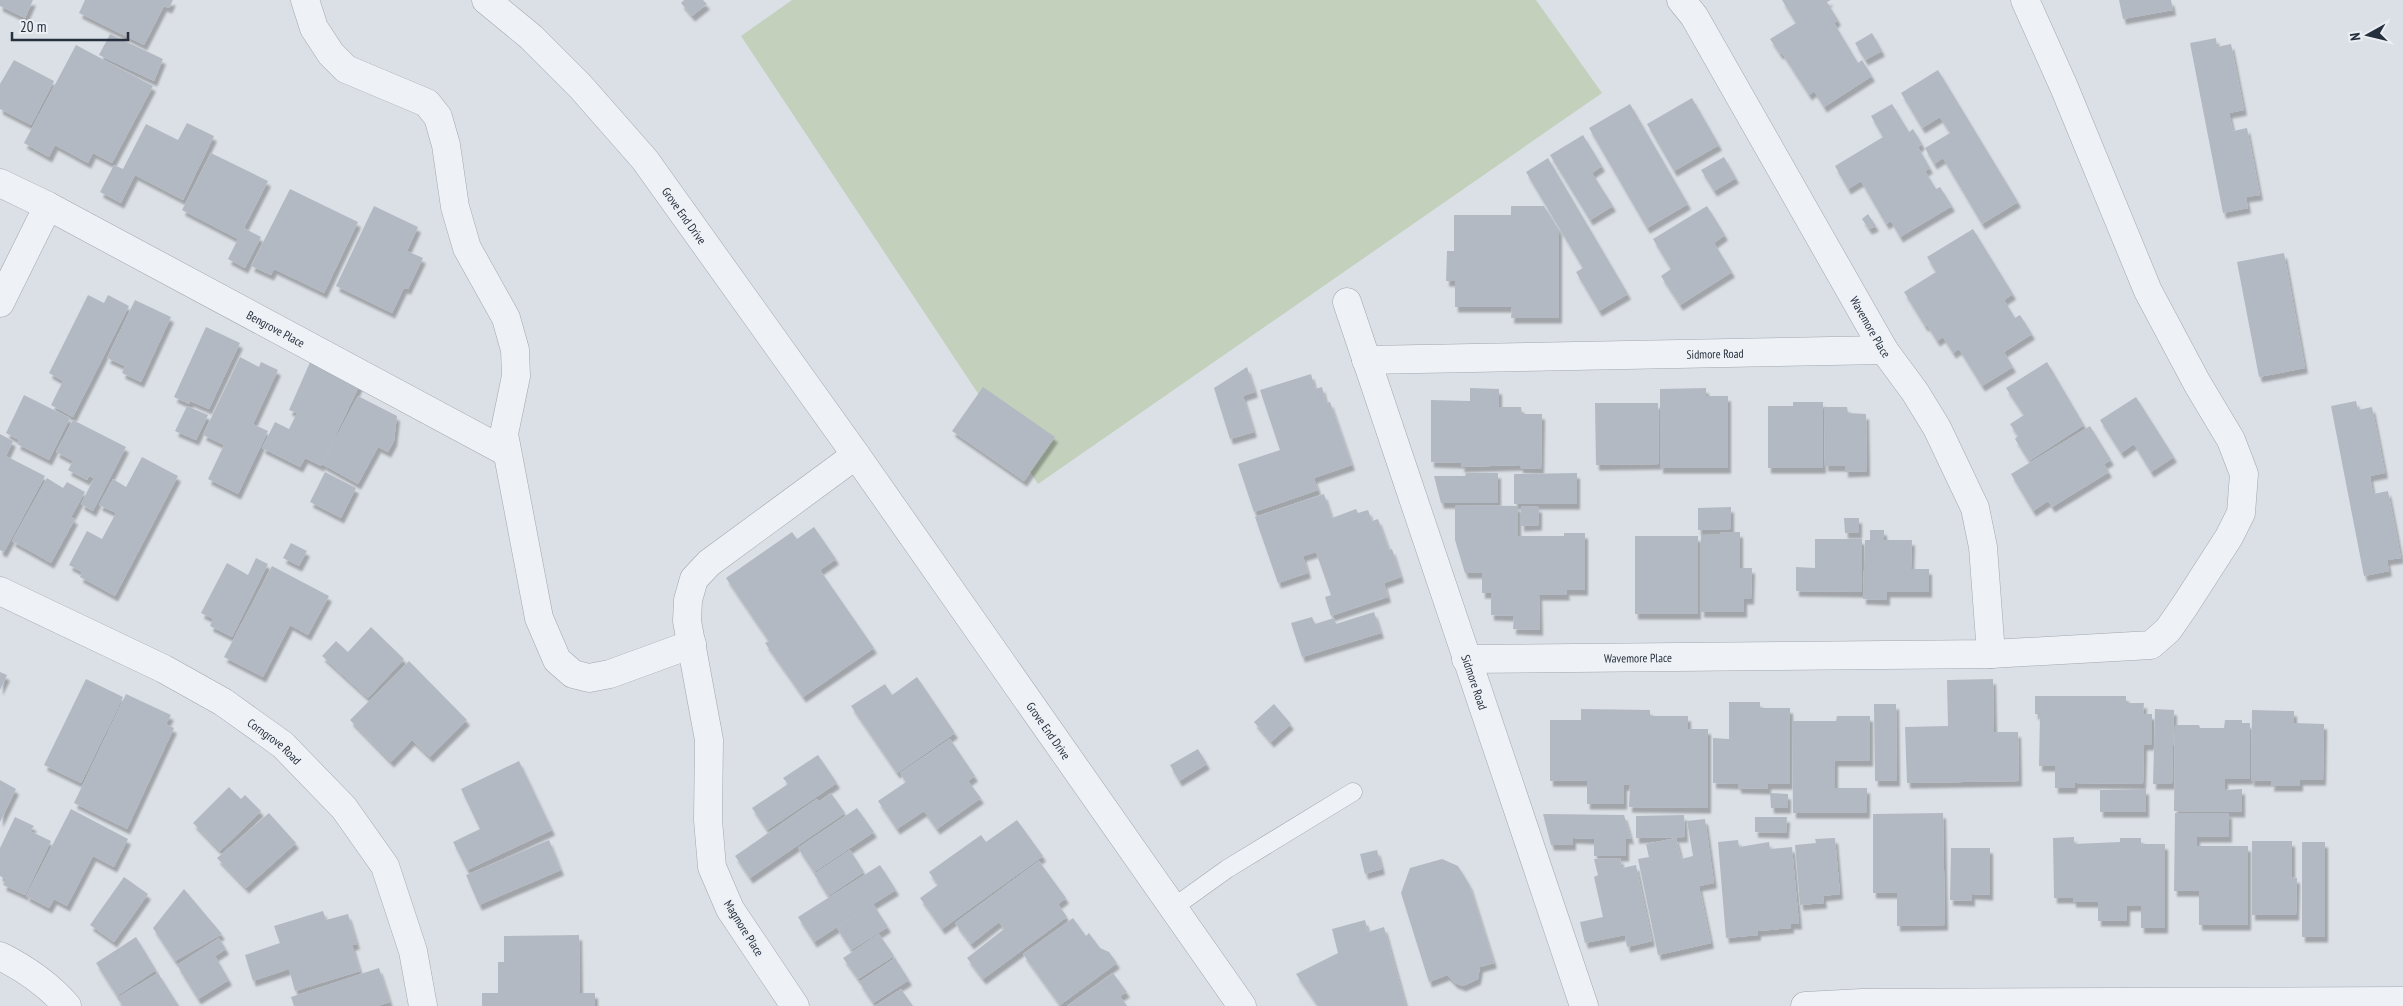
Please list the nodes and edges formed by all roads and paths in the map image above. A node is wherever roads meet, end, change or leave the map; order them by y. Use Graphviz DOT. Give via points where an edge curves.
graph roads {
  1 [pos="305,0"];
  2 [pos="486,0"];
  3 [pos="2025,0"];
  4 [pos="1687,8"];
  5 [pos="0,183"];
  6 [pos="48,206"];
  7 [pos="1347,302"];
  8 [pos="0,303"];
  9 [pos="1884,350"];
  10 [pos="1366,360"];
  11 [pos="506,452"];
  12 [pos="856,455"];
  13 [pos="0,590"];
  14 [pos="692,644"];
  15 [pos="1990,654"];
  16 [pos="1466,659"];
  17 [pos="1352,792"];
  18 [pos="1174,907"];
  19 [pos="0,956"];
  20 [pos="2403,1001"];
  21 [pos="2328,1004"];
  22 [pos="67,1006"];
  23 [pos="423,1006"];
  24 [pos="795,1006"];
  25 [pos="1242,1006"];
  26 [pos="1584,1006"];
  27 [pos="1805,1006"];
  1 -- 11 [label="street" via="314,28 331,54 346,69 427,103 438,117 446,145 455,207 467,248 506,318 516,350 516,376 504,434"];
  2 -- 12 [label="street, Grove End Drive" via="531,37 566,72 645,160"];
  3 -- 15 [label="street, Wavemore Place" via="2148,291 2231,440 2244,474 2241,513 2229,537 2168,630 2151,645"];
  4 -- 9 [label="street, Wavemore Place"];
  5 -- 6 [label="street, Bengrove Place"];
  6 -- 8 [label="street"];
  6 -- 11 [label="street, Bengrove Place"];
  7 -- 10 [label="street, Sidmore Road"];
  9 -- 10 [label="street, Sidmore Road"];
  9 -- 15 [label="street, Wavemore Place" via="1937,428 1974,508 1983,547"];
  10 -- 16 [label="street, Sidmore Road"];
  11 -- 14 [label="street" via="539,618 557,660 573,674 589,678 610,674"];
  12 -- 14 [label="street" via="709,563 694,579 687,621"];
  12 -- 18 [label="street, Grove End Drive"];
  13 -- 23 [label="street, Corngrove Road" via="164,669 223,702 283,745 344,808 385,866 413,951"];
  14 -- 24 [label="street, Magmore Place" via="709,740 708,820 712,867 730,909"];
  15 -- 16 [label="street, Wavemore Place"];
  16 -- 26 [label="street, Sidmore Road"];
  17 -- 18 [label="lane" via="1227,869"];
  18 -- 25 [label="street, Grove End Drive"];
  19 -- 22 [label="street" via="51,988"];
  20 -- 21 [label="street"];
  21 -- 27 [label="street" via="1862,1003"];
}
